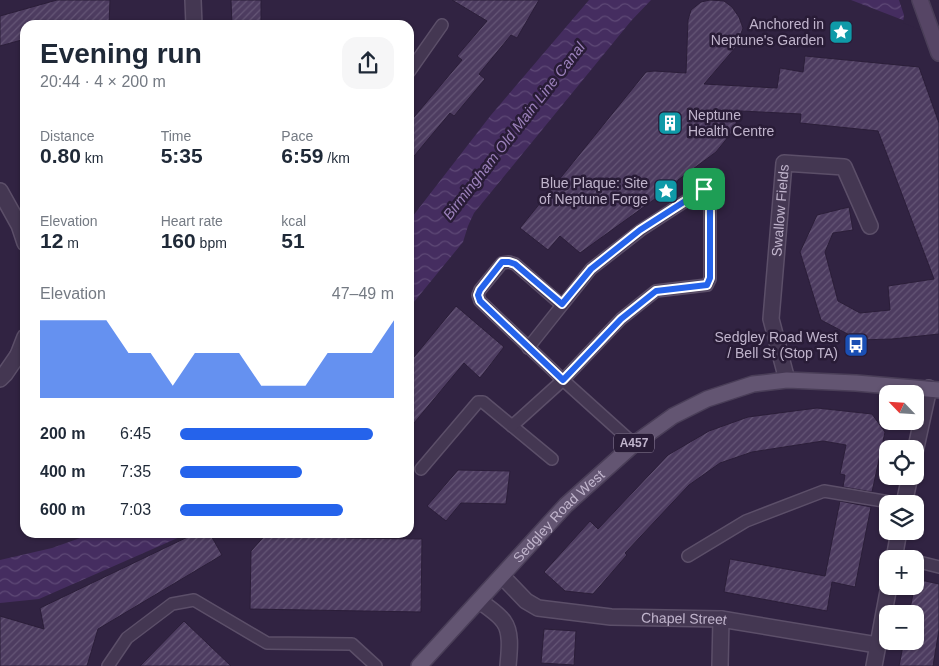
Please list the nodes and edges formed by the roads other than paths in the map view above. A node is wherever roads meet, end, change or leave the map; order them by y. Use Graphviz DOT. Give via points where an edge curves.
graph roads {
  1 [pos="193,0"];
  2 [pos="920,0"];
  3 [pos="194,20"];
  4 [pos="442,26"];
  5 [pos="936,47"];
  6 [pos="414,65"];
  7 [pos="0,191"];
  8 [pos="870,226"];
  9 [pos="20,228"];
  10 [pos="562,304"];
  11 [pos="528,348"];
  12 [pos="20,358"];
  13 [pos="0,378"];
  14 [pos="563,380"];
  15 [pos="787,380"];
  16 [pos="936,388"];
  17 [pos="512,426"];
  18 [pos="919,440"];
  19 [pos="634,444"];
  20 [pos="552,459"];
  21 [pos="421,469"];
  22 [pos="879,500"];
  23 [pos="688,556"];
  24 [pos="924,563"];
  25 [pos="939,567"];
  26 [pos="502,576"];
  27 [pos="887,595"];
  28 [pos="480,601"];
  29 [pos="720,619"];
  30 [pos="877,645"];
  31 [pos="108,666"];
  32 [pos="376,666"];
  33 [pos="419,666"];
  34 [pos="508,666"];
  35 [pos="720,666"];
  36 [pos="874,666"];
  1 -- 3 [label="street"];
  2 -- 5 [label="main road"];
  4 -- 6 [label="lane"];
  7 -- 9 [label="street"];
  8 -- 15 [label="street, Swallow Fields" via="844,167 784,162 771,318"];
  10 -- 11 [label="lane"];
  10 -- 11 [label="lane" via="509,262 502,262 480,290 480,301"];
  10 -- 14 [label="lane" via="591,269 640,230 708,189 710,278 707,285 656,291 621,319"];
  11 -- 14 [label="lane"];
  12 -- 13 [label="street"];
  14 -- 17 [label="lane"];
  14 -- 19 [label="lane"];
  15 -- 16 [label="main road, Sedgley Road West / A457"];
  15 -- 19 [label="main road, Sedgley Road West / A457" via="753,384 706,399 673,416"];
  16 -- 18 [label="street"];
  17 -- 20 [label="lane"];
  17 -- 21 [label="lane" via="478,402"];
  19 -- 26 [label="main road, Sedgley Road West / A457" via="566,505"];
  22 -- 23 [label="lane" via="824,491 746,521"];
  24 -- 25 [label="lane"];
  26 -- 28 [label="main road, Sedgley Road West / A457"];
  26 -- 29 [label="street, Chapel Street" via="526,601 538,608 611,617"];
  27 -- 30 [label="street"];
  28 -- 33 [label="main road, Sedgley Road West / A457"];
  28 -- 34 [label="street" via="504,622 508,633"];
  29 -- 30 [label="street, Chapel Street"];
  29 -- 35 [label="street"];
  30 -- 36 [label="street"];
  31 -- 32 [label="lane" via="127,638 172,604 194,600 267,643 352,644"];
}
